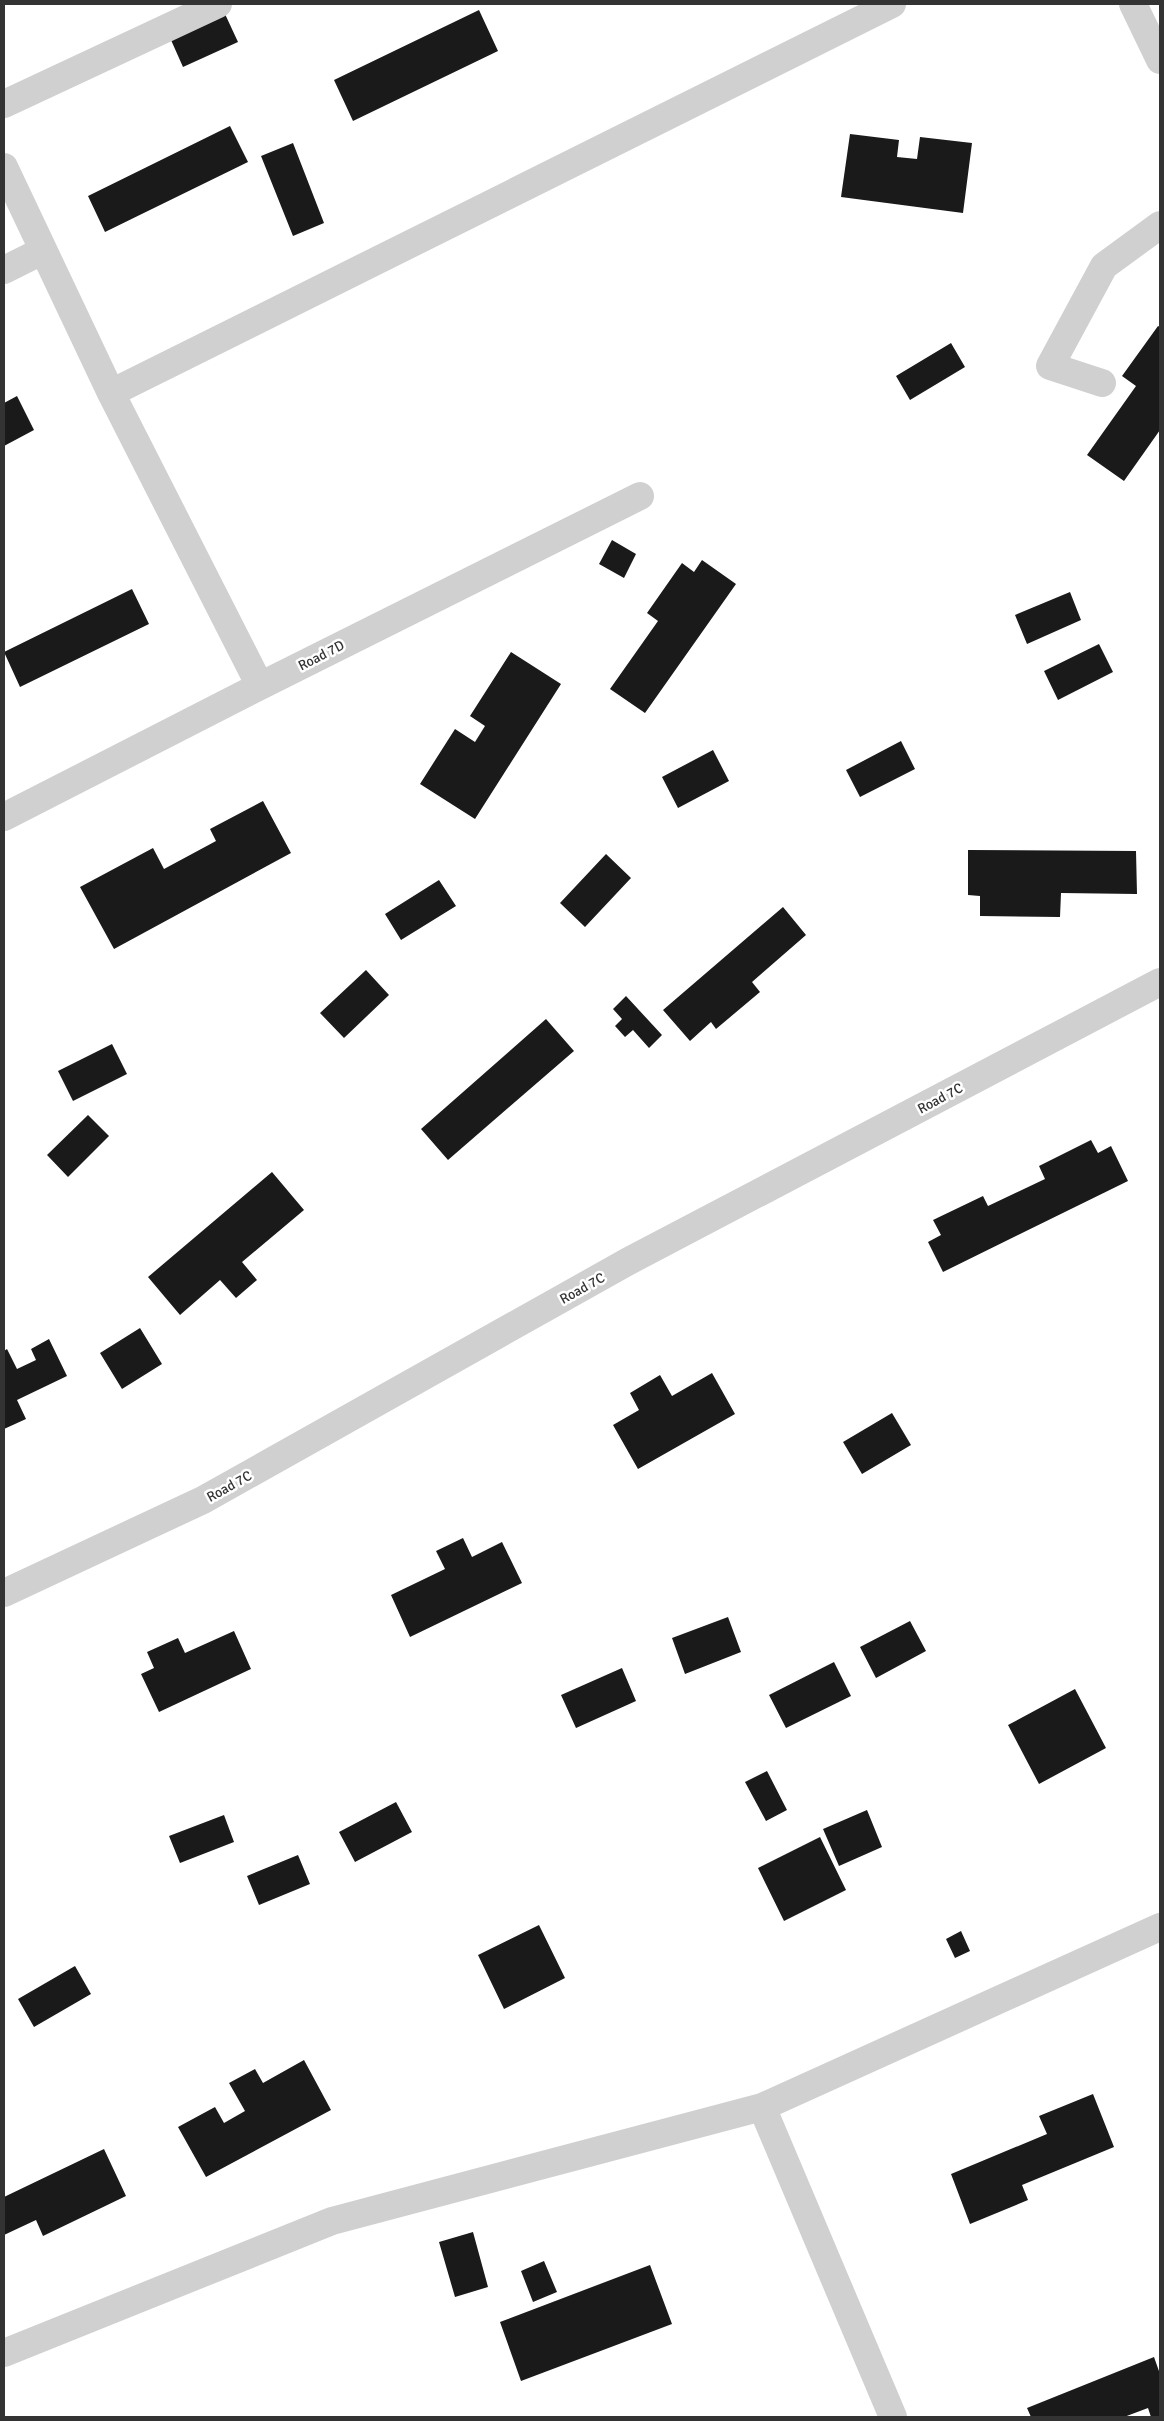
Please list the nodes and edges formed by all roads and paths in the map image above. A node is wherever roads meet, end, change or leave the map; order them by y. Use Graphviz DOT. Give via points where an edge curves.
graph roads {
  1 [pos="218,4"];
  2 [pos="892,4"];
  3 [pos="1133,4"];
  4 [pos="1160,60"];
  5 [pos="4,104"];
  6 [pos="4,167"];
  7 [pos="1160,225"];
  8 [pos="42,251"];
  9 [pos="4,270"];
  10 [pos="1102,383"];
  11 [pos="111,393"];
  12 [pos="640,496"];
  13 [pos="260,686"];
  14 [pos="4,817"];
  15 [pos="1160,982"];
  16 [pos="4,1593"];
  17 [pos="1160,1926"];
  18 [pos="762,2107"];
  19 [pos="4,2353"];
  20 [pos="893,2417"];
  1 -- 5 [label="street"];
  2 -- 11 [label="street"];
  3 -- 4 [label="street"];
  6 -- 8 [label="street"];
  7 -- 10 [label="street" via="1104,266 1050,366"];
  8 -- 9 [label="street"];
  8 -- 11 [label="street"];
  11 -- 13 [label="street"];
  12 -- 13 [label="street, Road 7D"];
  13 -- 14 [label="street, Road 7D"];
  15 -- 16 [label="street, Road 7C" via="627,1262 203,1500"];
  17 -- 18 [label="street"];
  18 -- 19 [label="street" via="332,2221"];
  18 -- 20 [label="street"];
}
